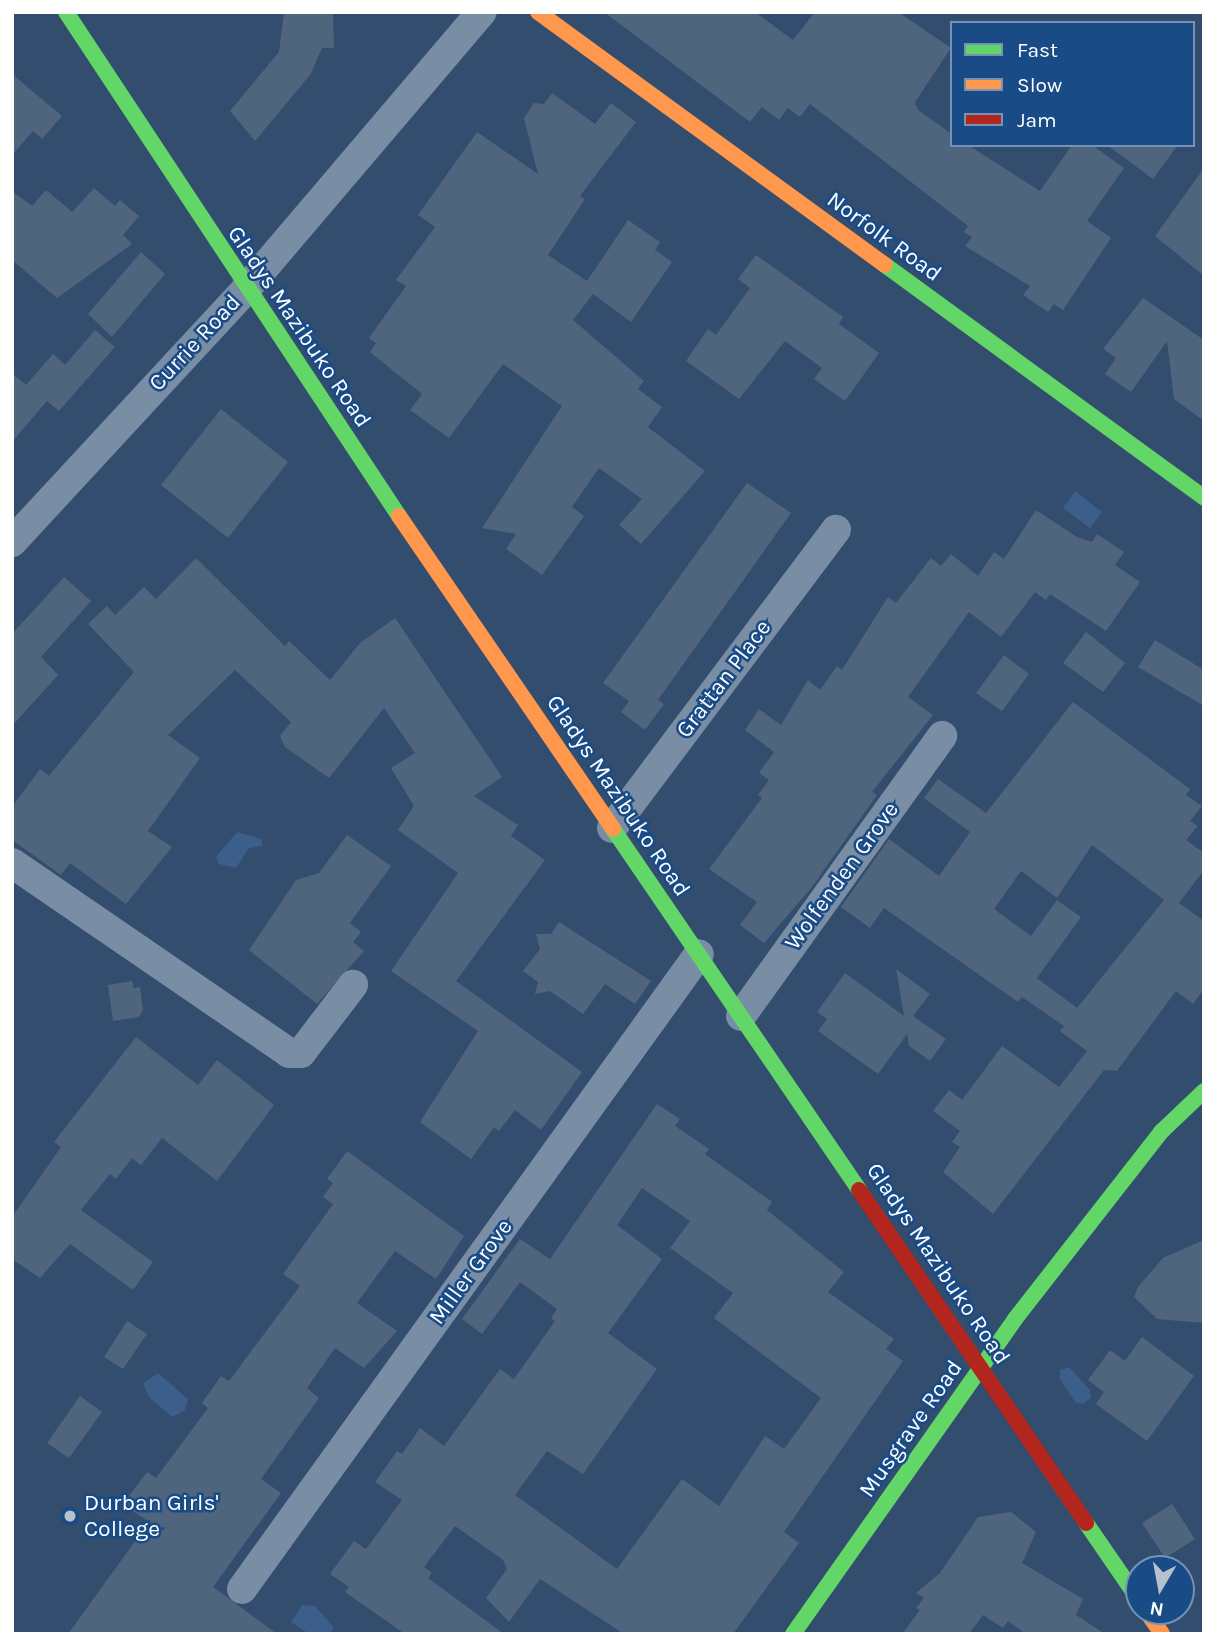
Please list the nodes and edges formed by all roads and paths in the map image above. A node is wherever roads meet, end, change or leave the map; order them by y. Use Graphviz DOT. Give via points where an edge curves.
graph roads {
  1 [pos="66,12"];
  2 [pos="482,12"];
  3 [pos="538,12"];
  4 [pos="245,290"];
  5 [pos="1204,498"];
  6 [pos="836,530"];
  7 [pos="12,542"];
  8 [pos="942,736"];
  9 [pos="612,828"];
  10 [pos="12,863"];
  11 [pos="699,954"];
  12 [pos="353,985"];
  13 [pos="741,1016"];
  14 [pos="1204,1091"];
  15 [pos="981,1369"];
  16 [pos="1125,1580"];
  17 [pos="242,1589"];
  18 [pos="793,1634"];
  1 -- 4 [label="street, Gladys Mazibuko Road"];
  2 -- 4 [label="street, Currie Road"];
  3 -- 5 [label="street, Norfolk Road"];
  4 -- 7 [label="street, Currie Road"];
  4 -- 9 [label="street, Gladys Mazibuko Road"];
  6 -- 9 [label="street, Grattan Place"];
  8 -- 13 [label="street, Wolfenden Grove"];
  9 -- 11 [label="street, Gladys Mazibuko Road"];
  10 -- 12 [label="street" via="289,1053 301,1053"];
  11 -- 13 [label="street, Gladys Mazibuko Road"];
  11 -- 17 [label="street, Miller Grove"];
  13 -- 15 [label="street, Gladys Mazibuko Road"];
  14 -- 15 [label="street, Musgrave Road" via="1162,1131"];
  15 -- 16 [label="street, Gladys Mazibuko Road"];
  15 -- 18 [label="street, Musgrave Road"];
}
